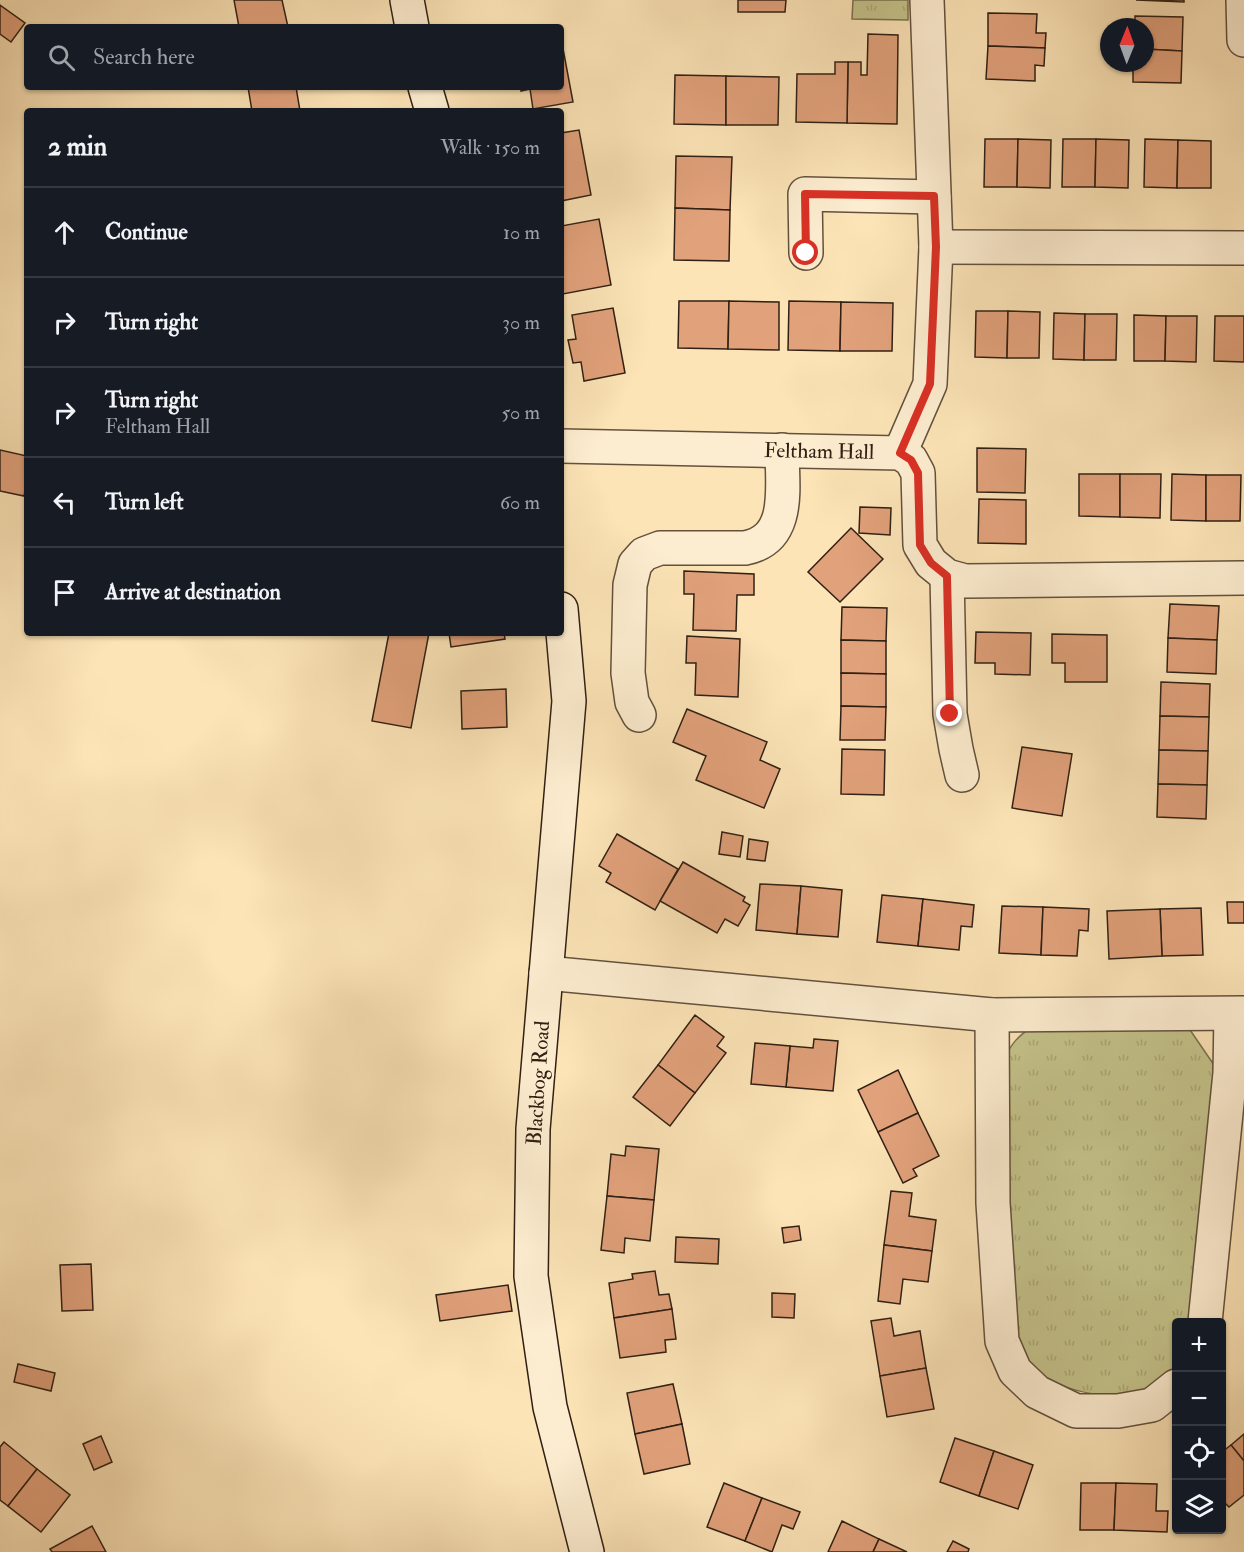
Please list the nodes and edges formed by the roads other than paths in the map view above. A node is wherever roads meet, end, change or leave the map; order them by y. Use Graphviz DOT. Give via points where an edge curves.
graph roads {
  1 [pos="407,0"];
  2 [pos="927,0"];
  3 [pos="1243,0"];
  4 [pos="411,24"];
  5 [pos="1244,40"];
  6 [pos="426,90"];
  7 [pos="431,108"];
  8 [pos="934,196"];
  9 [pos="936,247"];
  10 [pos="1244,248"];
  11 [pos="806,253"];
  12 [pos="564,446"];
  13 [pos="782,450"];
  14 [pos="900,453"];
  15 [pos="947,576"];
  16 [pos="1244,578"];
  17 [pos="563,636"];
  18 [pos="639,715"];
  19 [pos="962,775"];
  20 [pos="546,973"];
  21 [pos="1238,1014"];
  22 [pos="992,1015"];
  23 [pos="1206,1318"];
  24 [pos="1172,1389"];
  25 [pos="587,1552"];
  1 -- 4 [label="street"];
  2 -- 8 [label="street, Feltham Hall"];
  3 -- 5 [label="street"];
  6 -- 7 [label="street"];
  8 -- 9 [label="street, Feltham Hall"];
  8 -- 11 [label="street" via="805,194"];
  9 -- 10 [label="street"];
  9 -- 14 [label="street, Feltham Hall" via="930,384"];
  12 -- 13 [label="street, Feltham Hall"];
  13 -- 14 [label="street, Feltham Hall"];
  13 -- 18 [label="street" via="781,512 767,540 745,548 660,548 644,554 635,564 630,585 628,673 632,702"];
  14 -- 15 [label="street" via="911,460 918,473 920,545 931,563"];
  15 -- 16 [label="street" via="965,581"];
  15 -- 19 [label="street" via="950,714"];
  17 -- 20 [label="street, Blackbog Road" via="569,701"];
  20 -- 22 [label="street"];
  20 -- 25 [label="street, Blackbog Road" via="533,1129 531,1276 550,1407"];
  21 -- 22 [label="street"];
  21 -- 23 [label="street"];
  22 -- 24 [label="street" via="993,1203 1002,1341 1015,1371 1037,1392 1076,1411 1118,1411 1152,1405"];
}
